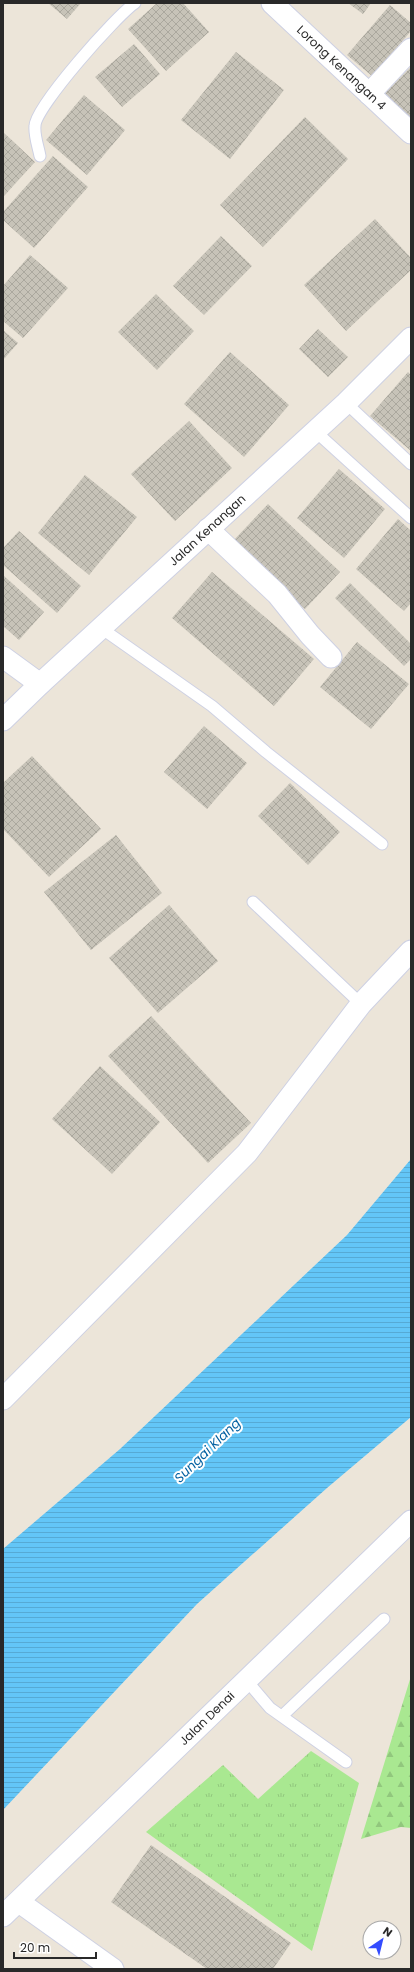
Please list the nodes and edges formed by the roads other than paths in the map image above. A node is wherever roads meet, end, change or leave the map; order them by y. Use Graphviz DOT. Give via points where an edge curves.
graph roads {
  1 [pos="135,3"];
  2 [pos="272,3"];
  3 [pos="411,49"];
  4 [pos="369,94"];
  5 [pos="411,133"];
  6 [pos="40,156"];
  7 [pos="411,338"];
  8 [pos="346,404"];
  9 [pos="315,431"];
  10 [pos="411,464"];
  11 [pos="411,518"];
  12 [pos="208,530"];
  13 [pos="101,628"];
  14 [pos="3,657"];
  15 [pos="331,657"];
  16 [pos="40,684"];
  17 [pos="3,720"];
  18 [pos="382,844"];
  19 [pos="253,902"];
  20 [pos="411,951"];
  21 [pos="361,1004"];
  22 [pos="3,1399"];
  23 [pos="411,1521"];
  24 [pos="384,1618"];
  25 [pos="247,1681"];
  26 [pos="282,1716"];
  27 [pos="346,1762"];
  28 [pos="19,1902"];
  29 [pos="3,1916"];
  30 [pos="112,1969"];
  1 -- 6 [label="lane" via="90,49 44,106 35,125"];
  2 -- 4 [label="street, Lorong Kenangan 4"];
  3 -- 4 [label="street"];
  4 -- 5 [label="street, Lorong Kenangan 4"];
  7 -- 8 [label="street, Jalan Kenangan"];
  8 -- 9 [label="street, Jalan Kenangan"];
  8 -- 10 [label="lane"];
  9 -- 11 [label="lane"];
  9 -- 12 [label="street, Jalan Kenangan"];
  12 -- 13 [label="street, Jalan Kenangan"];
  12 -- 15 [label="street" via="276,594"];
  13 -- 16 [label="street, Jalan Kenangan"];
  13 -- 18 [label="lane" via="212,706"];
  14 -- 16 [label="street"];
  16 -- 17 [label="street, Jalan Kenangan"];
  19 -- 21 [label="lane"];
  20 -- 21 [label="street"];
  21 -- 22 [label="street" via="247,1154"];
  23 -- 25 [label="street, Jalan Denai"];
  24 -- 26 [label="lane"];
  25 -- 26 [label="lane" via="270,1708"];
  25 -- 28 [label="street, Jalan Denai"];
  26 -- 27 [label="lane"];
  28 -- 29 [label="street, Jalan Denai"];
  28 -- 30 [label="street"];
}
